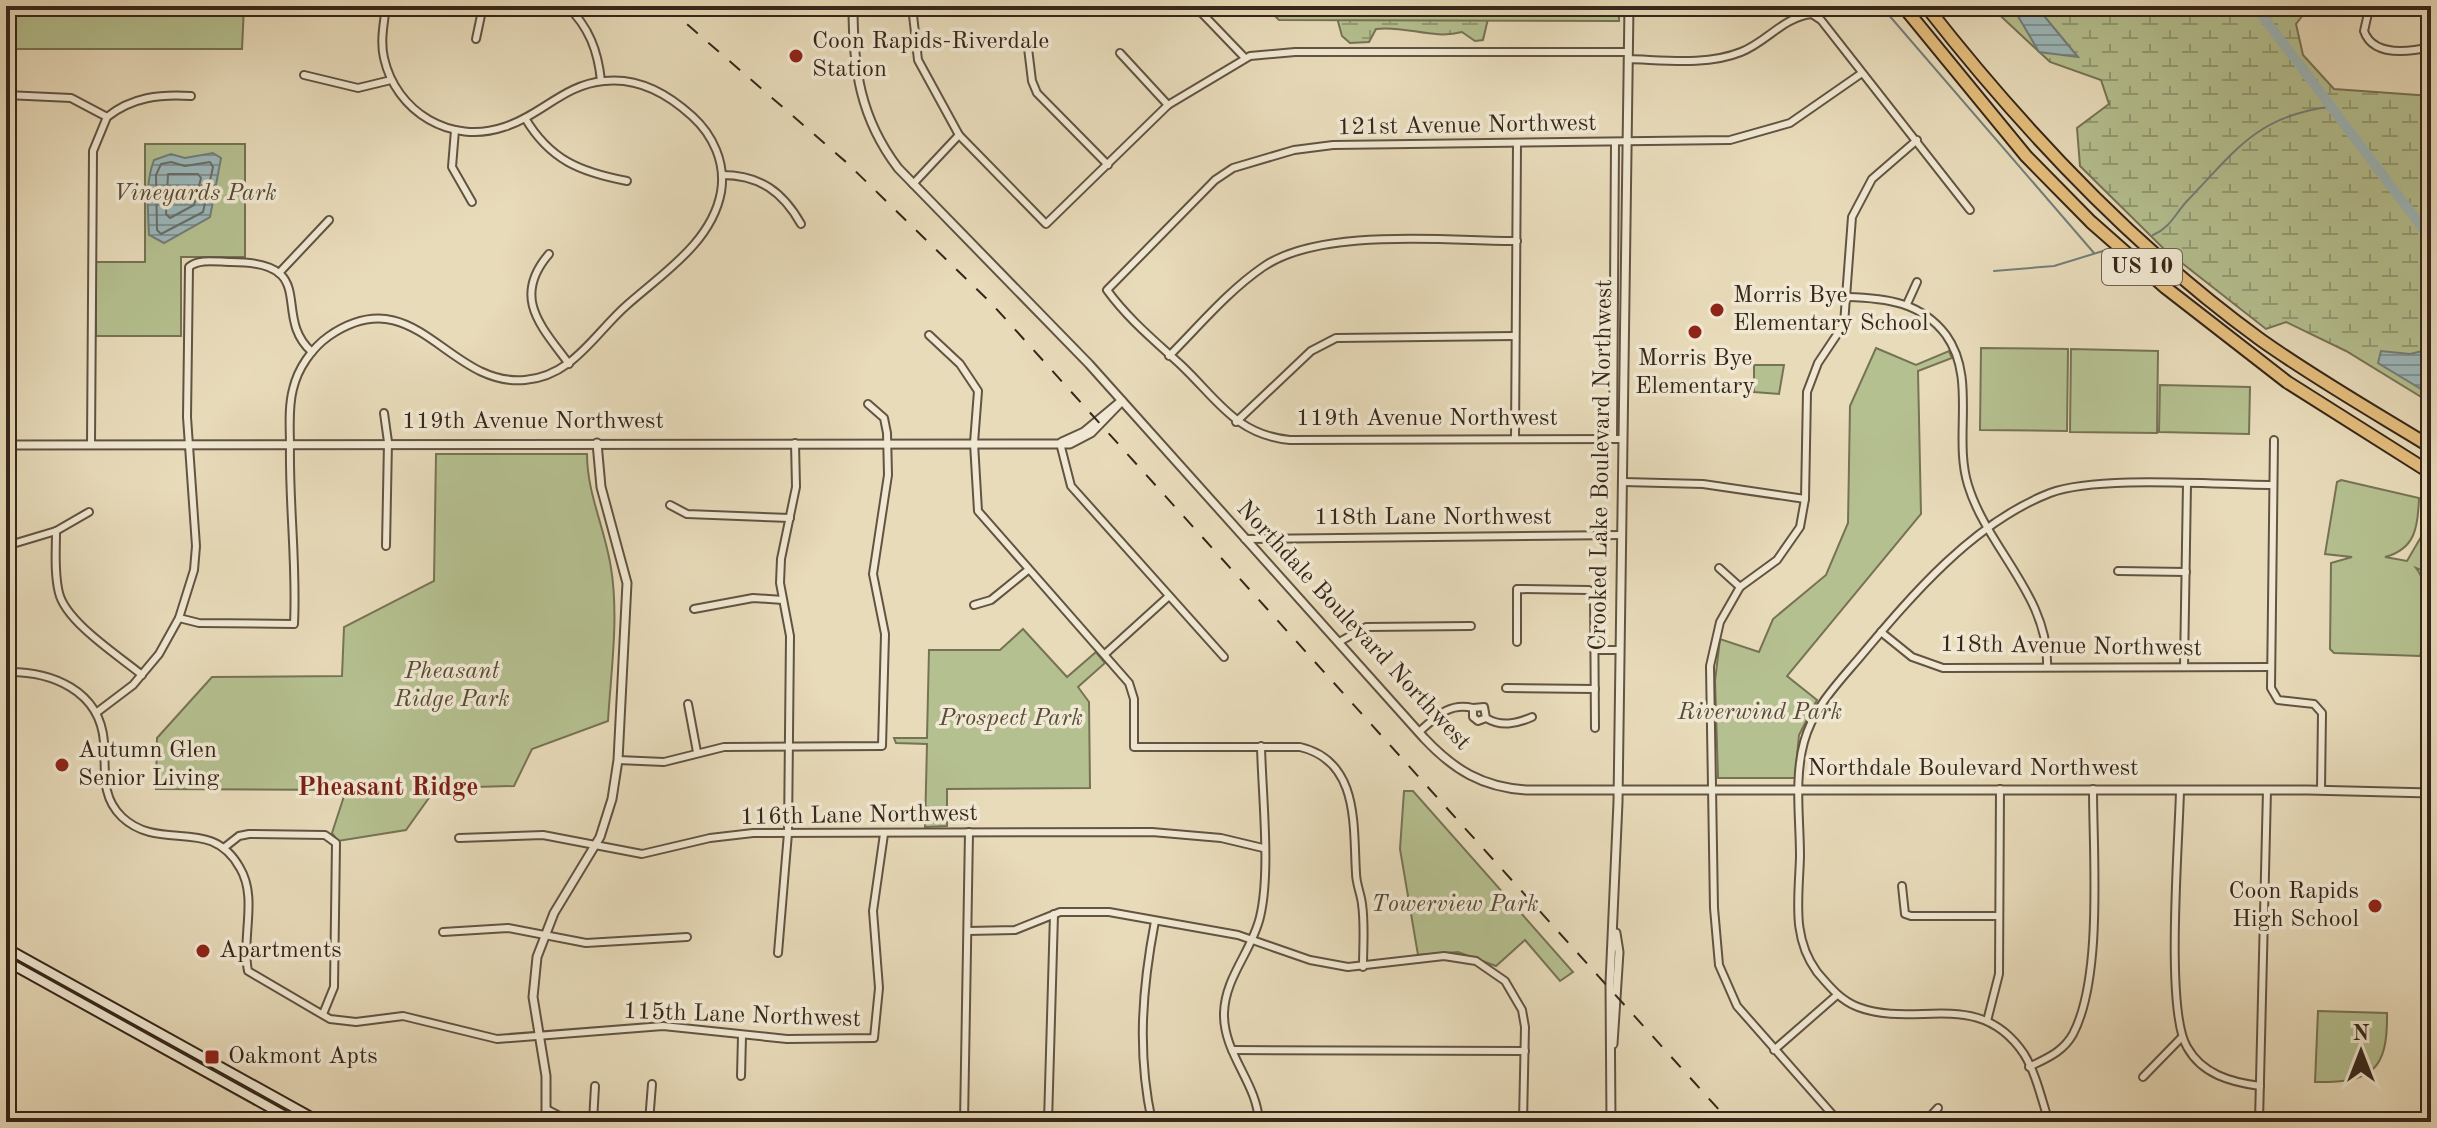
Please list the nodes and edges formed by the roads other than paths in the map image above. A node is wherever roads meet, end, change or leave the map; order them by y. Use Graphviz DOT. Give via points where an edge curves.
graph roads {
  1 [pos="386,6"];
  2 [pos="483,6"];
  3 [pos="567,6"];
  4 [pos="853,6"];
  5 [pos="912,6"];
  6 [pos="1195,6"];
  7 [pos="1629,6"];
  8 [pos="1903,6"];
  9 [pos="1926,6"];
  10 [pos="2369,9"];
  11 [pos="1812,10"];
  12 [pos="476,39"];
  13 [pos="2431,47"];
  14 [pos="1028,48"];
  15 [pos="1120,53"];
  16 [pos="1628,56"];
  17 [pos="1245,58"];
  18 [pos="1862,73"];
  19 [pos="304,75"];
  20 [pos="391,80"];
  21 [pos="601,81"];
  22 [pos="6,95"];
  23 [pos="191,96"];
  24 [pos="1168,105"];
  25 [pos="107,117"];
  26 [pos="525,118"];
  27 [pos="455,130"];
  28 [pos="959,135"];
  29 [pos="1917,140"];
  30 [pos="1615,143"];
  31 [pos="1627,143"];
  32 [pos="1517,144"];
  33 [pos="1108,165"];
  34 [pos="722,175"];
  35 [pos="627,181"];
  36 [pos="913,184"];
  37 [pos="472,202"];
  38 [pos="1970,210"];
  39 [pos="329,220"];
  40 [pos="801,224"];
  41 [pos="1517,241"];
  42 [pos="549,254"];
  43 [pos="279,273"];
  44 [pos="1917,282"];
  45 [pos="1847,297"];
  46 [pos="1907,304"];
  47 [pos="929,335"];
  48 [pos="1515,336"];
  49 [pos="312,352"];
  50 [pos="1169,356"];
  51 [pos="569,364"];
  52 [pos="1122,401"];
  53 [pos="868,404"];
  54 [pos="384,413"];
  55 [pos="1236,422"];
  56 [pos="1515,439"];
  57 [pos="1613,439"];
  58 [pos="1623,439"];
  59 [pos="2274,440"];
  60 [pos="290,442"];
  61 [pos="388,442"];
  62 [pos="597,443"];
  63 [pos="795,443"];
  64 [pos="887,443"];
  65 [pos="974,443"];
  66 [pos="1060,443"];
  67 [pos="189,444"];
  68 [pos="6,445"];
  69 [pos="91,445"];
  70 [pos="2431,447"];
  71 [pos="2431,473"];
  72 [pos="1623,482"];
  73 [pos="2187,484"];
  74 [pos="2273,485"];
  75 [pos="1805,499"];
  76 [pos="670,505"];
  77 [pos="89,512"];
  78 [pos="790,518"];
  79 [pos="1990,530"];
  80 [pos="56,531"];
  81 [pos="1622,535"];
  82 [pos="1245,539"];
  83 [pos="6,546"];
  84 [pos="386,546"];
  85 [pos="1719,568"];
  86 [pos="1028,570"];
  87 [pos="2118,571"];
  88 [pos="2186,572"];
  89 [pos="1740,587"];
  90 [pos="1169,596"];
  91 [pos="783,600"];
  92 [pos="974,605"];
  93 [pos="694,609"];
  94 [pos="179,618"];
  95 [pos="1471,626"];
  96 [pos="1881,632"];
  97 [pos="1339,642"];
  98 [pos="1517,642"];
  99 [pos="1595,650"];
  100 [pos="1620,650"];
  101 [pos="1105,654"];
  102 [pos="1224,657"];
  103 [pos="2047,667"];
  104 [pos="2184,667"];
  105 [pos="2271,667"];
  106 [pos="6,672"];
  107 [pos="142,675"];
  108 [pos="1506,688"];
  109 [pos="1595,689"];
  110 [pos="688,704"];
  111 [pos="96,713"];
  112 [pos="1532,717"];
  113 [pos="1595,728"];
  114 [pos="1419,732"];
  115 [pos="789,746"];
  116 [pos="1261,746"];
  117 [pos="697,752"];
  118 [pos="618,760"];
  119 [pos="1618,789"];
  120 [pos="1713,789"];
  121 [pos="1799,789"];
  122 [pos="2000,789"];
  123 [pos="2093,789"];
  124 [pos="2180,790"];
  125 [pos="2267,790"];
  126 [pos="2321,790"];
  127 [pos="2431,793"];
  128 [pos="969,832"];
  129 [pos="788,833"];
  130 [pos="884,834"];
  131 [pos="459,838"];
  132 [pos="597,845"];
  133 [pos="225,847"];
  134 [pos="1263,848"];
  135 [pos="1902,886"];
  136 [pos="1054,914"];
  137 [pos="1999,916"];
  138 [pos="1155,921"];
  139 [pos="968,931"];
  140 [pos="443,932"];
  141 [pos="544,935"];
  142 [pos="687,937"];
  143 [pos="1251,938"];
  144 [pos="6,948"];
  145 [pos="778,953"];
  146 [pos="6,961"];
  147 [pos="1363,967"];
  148 [pos="1837,995"];
  149 [pos="323,1014"];
  150 [pos="1987,1021"];
  151 [pos="538,1036"];
  152 [pos="742,1036"];
  153 [pos="2182,1037"];
  154 [pos="1232,1050"];
  155 [pos="1774,1050"];
  156 [pos="1525,1051"];
  157 [pos="2029,1067"];
  158 [pos="741,1076"];
  159 [pos="2143,1077"];
  160 [pos="652,1084"];
  161 [pos="595,1086"];
  162 [pos="2260,1086"];
  163 [pos="1938,1108"];
  164 [pos="546,1109"];
  165 [pos="296,1122"];
  166 [pos="320,1122"];
  167 [pos="546,1122"];
  168 [pos="571,1122"];
  169 [pos="593,1122"];
  170 [pos="649,1122"];
  171 [pos="964,1122"];
  172 [pos="1048,1122"];
  173 [pos="1152,1122"];
  174 [pos="1259,1122"];
  175 [pos="1523,1122"];
  176 [pos="1611,1122"];
  177 [pos="1839,1122"];
  178 [pos="1925,1122"];
  179 [pos="2049,1122"];
  180 [pos="2259,1122"];
  1 -- 20 [label="street" via="382,44"];
  2 -- 12 [label="street"];
  3 -- 21 [label="street" via="595,47"];
  4 -- 36 [label="street, Northdale Boulevard Northwest" via="853,54 865,112 881,145"];
  5 -- 28 [label="street" via="918,60"];
  6 -- 17 [label="street"];
  7 -- 16 [label="street, Crooked Lake Boulevard Northwest"];
  8 -- 71 [label="highway, US 10" via="2026,156 2091,222 2287,382"];
  9 -- 70 [label="highway, US 10" via="2033,134 2178,274 2295,363"];
  10 -- 13 [label="street" via="2364,31 2375,46"];
  11 -- 16 [label="street" via="1727,57 1695,61"];
  11 -- 18 [label="street"];
  14 -- 33 [label="street" via="1037,93"];
  15 -- 24 [label="street"];
  16 -- 17 [label="street" via="1295,52"];
  16 -- 31 [label="street, Crooked Lake Boulevard Northwest"];
  17 -- 24 [label="street"];
  18 -- 29 [label="street"];
  18 -- 31 [label="street, 121st Avenue Northwest" via="1808,114 1775,129 1720,141"];
  19 -- 20 [label="street" via="358,88"];
  20 -- 27 [label="street" via="418,112"];
  21 -- 26 [label="street" via="575,88"];
  21 -- 34 [label="street" via="640,84 674,100 710,136"];
  22 -- 25 [label="street" via="71,98"];
  23 -- 25 [label="street" via="130,101"];
  24 -- 33 [label="street"];
  25 -- 69 [label="street" via="93,151"];
  26 -- 27 [label="street" via="491,131"];
  26 -- 35 [label="street" via="567,165"];
  27 -- 37 [label="street" via="452,167"];
  28 -- 33 [label="street" via="1046,224"];
  28 -- 36 [label="street"];
  29 -- 38 [label="street"];
  29 -- 45 [label="street" via="1872,179 1856,206 1849,233"];
  30 -- 31 [label="street, 121st Avenue Northwest"];
  30 -- 32 [label="street, 121st Avenue Northwest"];
  30 -- 57 [label="street"];
  31 -- 58 [label="street, Crooked Lake Boulevard Northwest"];
  32 -- 41 [label="street"];
  32 -- 50 [label="street, 121st Avenue Northwest" via="1333,145 1233,168 1107,290"];
  34 -- 40 [label="street" via="750,177 769,186"];
  34 -- 51 [label="street" via="713,216 688,251"];
  36 -- 52 [label="street, Northdale Boulevard Northwest"];
  39 -- 43 [label="street"];
  41 -- 48 [label="street"];
  41 -- 50 [label="street" via="1354,241 1288,253 1235,290"];
  42 -- 51 [label="street" via="533,280 532,309"];
  43 -- 49 [label="street" via="291,290 295,331"];
  43 -- 67 [label="street" via="255,263 191,264 187,271"];
  44 -- 46 [label="street"];
  45 -- 46 [label="street"];
  45 -- 75 [label="street" via="1844,324 1818,363 1807,392"];
  46 -- 79 [label="street" via="1939,327 1956,354 1962,380 1963,468 1975,506"];
  47 -- 65 [label="street" via="976,385"];
  48 -- 55 [label="street" via="1336,338 1311,351"];
  48 -- 56 [label="street"];
  49 -- 51 [label="street" via="343,329 387,321 419,329 469,367 496,378 532,379"];
  49 -- 60 [label="street" via="294,384"];
  50 -- 55 [label="street"];
  52 -- 66 [label="street, 119th Avenue Northwest" via="1084,432"];
  52 -- 82 [label="street, Northdale Boulevard Northwest"];
  53 -- 64 [label="street" via="884,418"];
  54 -- 61 [label="street"];
  55 -- 56 [label="street, 119th Avenue Northwest" via="1262,435 1290,440"];
  56 -- 57 [label="street, 119th Avenue Northwest"];
  57 -- 58 [label="street, 119th Avenue Northwest"];
  58 -- 72 [label="street, Crooked Lake Boulevard Northwest"];
  59 -- 74 [label="street"];
  60 -- 61 [label="street, 119th Avenue Northwest"];
  60 -- 67 [label="street, 119th Avenue Northwest"];
  60 -- 94 [label="street" via="294,624"];
  61 -- 62 [label="street, 119th Avenue Northwest"];
  61 -- 84 [label="street"];
  62 -- 63 [label="street, 119th Avenue Northwest"];
  62 -- 118 [label="street" via="600,479 627,583"];
  63 -- 64 [label="street, 119th Avenue Northwest"];
  63 -- 78 [label="street"];
  64 -- 65 [label="street, 119th Avenue Northwest"];
  64 -- 115 [label="street" via="888,475 873,574 885,634 882,746"];
  65 -- 66 [label="street, 119th Avenue Northwest"];
  65 -- 86 [label="street" via="978,511"];
  66 -- 90 [label="street" via="1071,486"];
  67 -- 69 [label="street, 119th Avenue Northwest"];
  67 -- 94 [label="street" via="196,546"];
  68 -- 69 [label="street, 119th Avenue Northwest"];
  72 -- 75 [label="street" via="1703,484"];
  72 -- 81 [label="street, Crooked Lake Boulevard Northwest"];
  73 -- 74 [label="street"];
  73 -- 79 [label="street" via="2088,485 2051,493"];
  73 -- 88 [label="street"];
  74 -- 105 [label="street"];
  75 -- 89 [label="street" via="1792,541 1777,560"];
  76 -- 78 [label="street" via="687,514"];
  77 -- 80 [label="street"];
  78 -- 91 [label="street" via="781,559"];
  79 -- 96 [label="street" via="1922,584"];
  79 -- 103 [label="street" via="2040,615"];
  80 -- 83 [label="street"];
  80 -- 107 [label="street" via="56,572 65,607"];
  81 -- 82 [label="street, 118th Lane Northwest"];
  81 -- 100 [label="street, Crooked Lake Boulevard Northwest"];
  82 -- 97 [label="street, Northdale Boulevard Northwest"];
  85 -- 89 [label="street"];
  86 -- 92 [label="street" via="991,600"];
  86 -- 101 [label="street"];
  87 -- 88 [label="street"];
  88 -- 104 [label="street"];
  89 -- 120 [label="street" via="1720,622 1711,657"];
  90 -- 101 [label="street"];
  90 -- 102 [label="street"];
  91 -- 93 [label="street" via="753,598"];
  91 -- 115 [label="street" via="790,636"];
  94 -- 107 [label="street"];
  95 -- 97 [label="street" via="1373,626"];
  96 -- 103 [label="street, 118th Avenue Northwest" via="1912,657 1943,668"];
  96 -- 121 [label="street" via="1816,712 1803,743"];
  97 -- 114 [label="street, Northdale Boulevard Northwest"];
  98 -- 99 [label="street" via="1517,589 1594,593"];
  99 -- 100 [label="street"];
  99 -- 109 [label="street"];
  100 -- 119 [label="street, Crooked Lake Boulevard Northwest"];
  101 -- 116 [label="street" via="1132,690 1134,747"];
  103 -- 104 [label="street, 118th Avenue Northwest"];
  104 -- 105 [label="street, 118th Avenue Northwest"];
  105 -- 126 [label="street" via="2271,688 2278,700 2314,704 2322,713"];
  106 -- 111 [label="street" via="53,676"];
  107 -- 111 [label="street"];
  108 -- 109 [label="street"];
  109 -- 113 [label="street"];
  110 -- 117 [label="street"];
  111 -- 133 [label="street" via="104,738 105,787 123,818 145,831 207,838"];
  112 -- 114 [label="street" via="1495,723 1486,718 1484,707 1456,706"];
  114 -- 119 [label="street, Northdale Boulevard Northwest" via="1467,776 1493,786"];
  115 -- 117 [label="street"];
  115 -- 129 [label="street"];
  116 -- 134 [label="street"];
  116 -- 147 [label="street" via="1300,747 1318,755 1345,784 1354,809"];
  117 -- 118 [label="street" via="664,762"];
  118 -- 132 [label="street"];
  119 -- 120 [label="street, Northdale Boulevard Northwest"];
  119 -- 176 [label="street, Crooked Lake Boulevard Northwest" via="1619,952"];
  120 -- 121 [label="street, Northdale Boulevard Northwest"];
  120 -- 155 [label="street" via="1719,965 1737,1006"];
  121 -- 122 [label="street, Northdale Boulevard Northwest"];
  121 -- 148 [label="street" via="1797,921 1802,947"];
  122 -- 123 [label="street, Northdale Boulevard Northwest"];
  122 -- 137 [label="street"];
  123 -- 124 [label="street, Northdale Boulevard Northwest"];
  123 -- 157 [label="street" via="2085,1000 2072,1035 2058,1053"];
  124 -- 125 [label="street, Northdale Boulevard Northwest"];
  124 -- 153 [label="street" via="2175,994"];
  125 -- 126 [label="street, Northdale Boulevard Northwest"];
  125 -- 162 [label="street"];
  126 -- 127 [label="street, Northdale Boulevard Northwest"];
  128 -- 130 [label="street, 116th Lane Northwest"];
  128 -- 134 [label="street, 116th Lane Northwest" via="1176,833"];
  128 -- 139 [label="street"];
  129 -- 130 [label="street, 116th Lane Northwest"];
  129 -- 132 [label="street, 116th Lane Northwest" via="710,838 642,854"];
  129 -- 145 [label="street"];
  130 -- 152 [label="street, 115th Lane Northwest" via="873,911 879,988 874,1038"];
  131 -- 132 [label="street, 116th Lane Northwest" via="529,834"];
  132 -- 141 [label="street"];
  133 -- 149 [label="street, 115th Lane Northwest" via="242,869 247,888 246,964 251,976"];
  133 -- 149 [label="street" via="249,834 325,835 336,843 334,987"];
  134 -- 143 [label="street" via="1262,909"];
  135 -- 137 [label="street" via="1905,914 1911,916"];
  136 -- 138 [label="street" via="1109,912"];
  136 -- 139 [label="street" via="1015,930"];
  136 -- 172 [label="street"];
  137 -- 150 [label="street" via="1999,974"];
  138 -- 143 [label="street"];
  138 -- 173 [label="street" via="1141,1013"];
  139 -- 171 [label="street"];
  140 -- 141 [label="street" via="498,927"];
  141 -- 142 [label="street" via="586,943"];
  141 -- 151 [label="street" via="534,979"];
  143 -- 147 [label="street" via="1310,960"];
  143 -- 154 [label="street" via="1226,996 1224,1019"];
  144 -- 166 [label="main road"];
  146 -- 165 [label="main road"];
  147 -- 156 [label="street" via="1456,956 1490,969 1518,998"];
  148 -- 150 [label="street" via="1860,1008 1965,1014"];
  148 -- 155 [label="street"];
  149 -- 151 [label="street, 115th Lane Northwest" via="356,1022 403,1016 481,1038"];
  150 -- 157 [label="street" via="2025,1055"];
  151 -- 152 [label="street, 115th Lane Northwest" via="663,1026"];
  151 -- 164 [label="street"];
  152 -- 158 [label="street"];
  153 -- 159 [label="street"];
  153 -- 162 [label="street" via="2205,1068 2231,1081"];
  154 -- 156 [label="street"];
  154 -- 174 [label="street" via="1255,1095"];
  155 -- 177 [label="street"];
  156 -- 175 [label="street"];
  157 -- 179 [label="street"];
  160 -- 170 [label="street"];
  161 -- 169 [label="street"];
  162 -- 180 [label="street"];
  163 -- 178 [label="street"];
  164 -- 167 [label="street"];
  164 -- 168 [label="street"];
}
